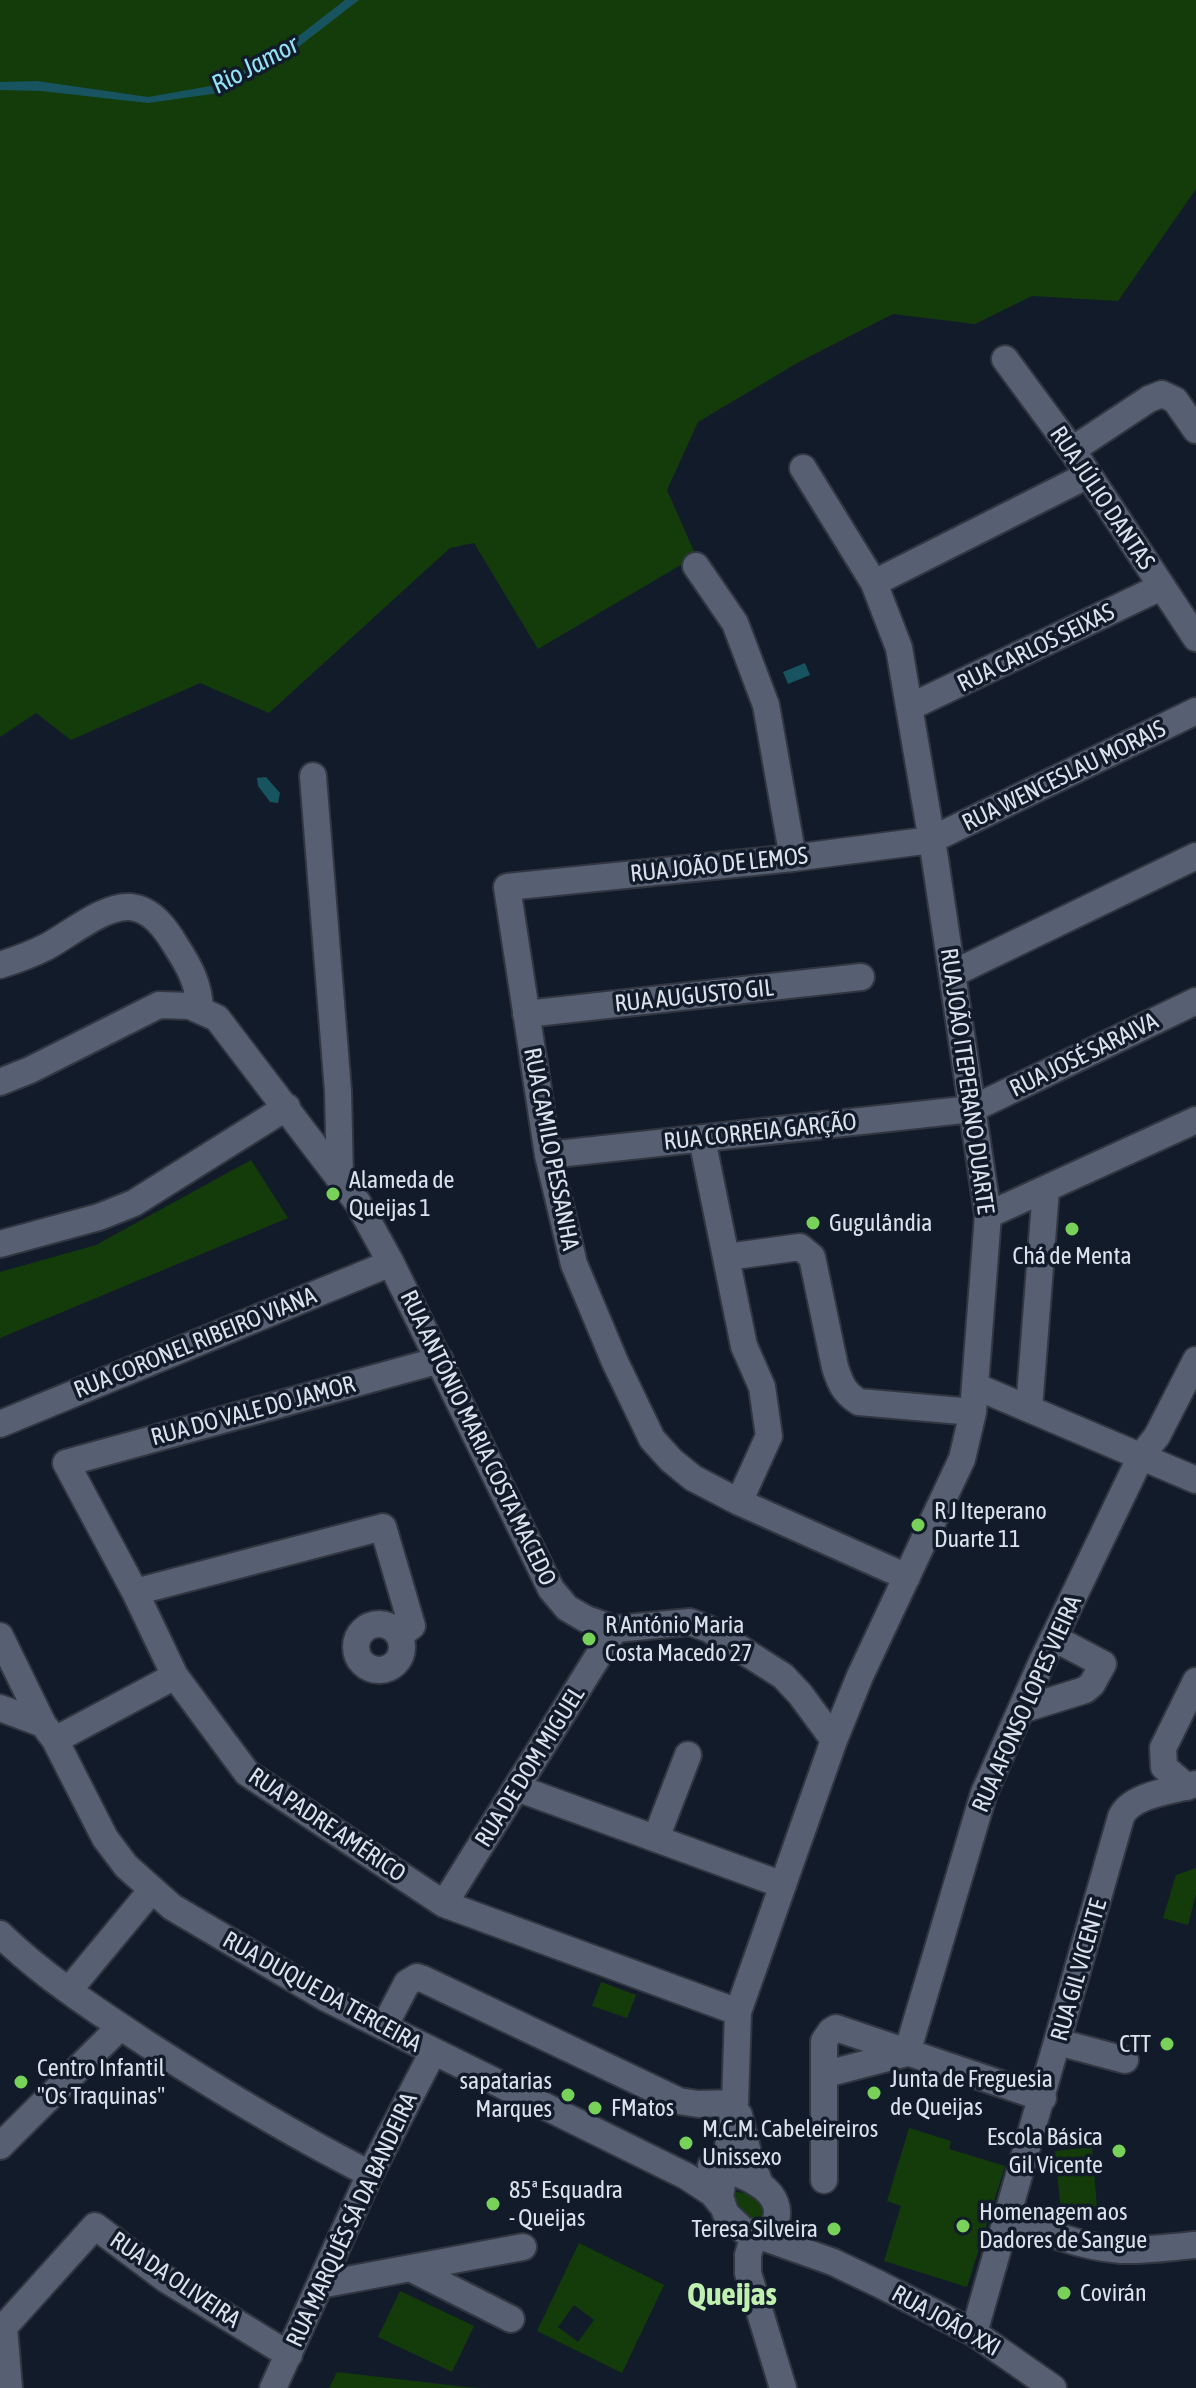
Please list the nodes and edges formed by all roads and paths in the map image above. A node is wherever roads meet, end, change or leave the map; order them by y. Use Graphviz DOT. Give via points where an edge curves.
graph roads {
  1 [pos="1005,359"];
  2 [pos="1196,430"];
  3 [pos="1072,450"];
  4 [pos="803,468"];
  5 [pos="1088,475"];
  6 [pos="696,566"];
  7 [pos="874,583"];
  8 [pos="1161,587"];
  9 [pos="1196,638"];
  10 [pos="910,707"];
  11 [pos="1196,711"];
  12 [pos="313,776"];
  13 [pos="931,840"];
  14 [pos="1196,856"];
  15 [pos="793,858"];
  16 [pos="507,887"];
  17 [pos="0,965"];
  18 [pos="952,974"];
  19 [pos="861,977"];
  20 [pos="1196,1001"];
  21 [pos="200,1009"];
  22 [pos="526,1014"];
  23 [pos="0,1082"];
  24 [pos="287,1107"];
  25 [pos="972,1109"];
  26 [pos="1196,1120"];
  27 [pos="702,1139"];
  28 [pos="548,1155"];
  29 [pos="340,1177"];
  30 [pos="1046,1189"];
  31 [pos="988,1215"];
  32 [pos="0,1244"];
  33 [pos="727,1257"];
  34 [pos="391,1263"];
  35 [pos="440,1360"];
  36 [pos="1196,1360"];
  37 [pos="975,1386"];
  38 [pos="1029,1409"];
  39 [pos="973,1412"];
  40 [pos="0,1424"];
  41 [pos="1141,1456"];
  42 [pos="66,1463"];
  43 [pos="1196,1480"];
  44 [pos="739,1502"];
  45 [pos="907,1577"];
  46 [pos="135,1592"];
  47 [pos="615,1629"];
  48 [pos="399,1635"];
  49 [pos="0,1636"];
  50 [pos="1054,1638"];
  51 [pos="175,1676"];
  52 [pos="1196,1681"];
  53 [pos="0,1708"];
  54 [pos="1021,1710"];
  55 [pos="49,1732"];
  56 [pos="834,1740"];
  57 [pos="688,1755"];
  58 [pos="1192,1786"];
  59 [pos="517,1788"];
  60 [pos="656,1838"];
  61 [pos="783,1885"];
  62 [pos="151,1891"];
  63 [pos="444,1904"];
  64 [pos="0,1934"];
  65 [pos="69,1990"];
  66 [pos="738,2012"];
  67 [pos="120,2027"];
  68 [pos="384,2027"];
  69 [pos="1058,2042"];
  70 [pos="433,2052"];
  71 [pos="907,2053"];
  72 [pos="1125,2060"];
  73 [pos="826,2074"];
  74 [pos="1043,2098"];
  75 [pos="735,2103"];
  76 [pos="0,2146"];
  77 [pos="661,2163"];
  78 [pos="370,2174"];
  79 [pos="824,2180"];
  80 [pos="734,2184"];
  81 [pos="779,2211"];
  82 [pos="1007,2217"];
  83 [pos="757,2235"];
  84 [pos="1196,2245"];
  85 [pos="523,2247"];
  86 [pos="833,2262"];
  87 [pos="410,2268"];
  88 [pos="320,2285"];
  89 [pos="511,2319"];
  90 [pos="2,2327"];
  91 [pos="974,2333"];
  92 [pos="289,2355"];
  93 [pos="9,2388"];
  94 [pos="273,2388"];
  95 [pos="783,2388"];
  96 [pos="1053,2388"];
  1 -- 3 [label="street, RUA JÚLIO DANTAS"];
  2 -- 3 [label="street" via="1175,400 1162,394"];
  3 -- 5 [label="street, RUA JÚLIO DANTAS"];
  4 -- 7 [label="street, RUA JOÃO ITEPERANO DUARTE"];
  5 -- 7 [label="street"];
  5 -- 8 [label="street, RUA JÚLIO DANTAS"];
  6 -- 15 [label="street" via="735,623 766,705"];
  7 -- 10 [label="street, RUA JOÃO ITEPERANO DUARTE" via="899,648"];
  8 -- 9 [label="street, RUA JÚLIO DANTAS"];
  8 -- 10 [label="street, RUA CARLOS SEIXAS"];
  10 -- 13 [label="street, RUA JOÃO ITEPERANO DUARTE"];
  11 -- 13 [label="street, RUA WENCESLAU MORAIS"];
  12 -- 29 [label="street"];
  13 -- 15 [label="street, RUA JOÃO DE LEMOS"];
  13 -- 18 [label="street, RUA JOÃO ITEPERANO DUARTE"];
  14 -- 18 [label="street"];
  15 -- 16 [label="street, RUA JOÃO DE LEMOS"];
  16 -- 22 [label="street, RUA CAMILO PESSANHA"];
  17 -- 21 [label="street" via="45,947 100,915 132,907 166,928 193,973"];
  18 -- 25 [label="street, RUA JOÃO ITEPERANO DUARTE"];
  19 -- 22 [label="street, RUA AUGUSTO GIL"];
  20 -- 25 [label="street, RUA JOSÉ SARAIVA"];
  21 -- 23 [label="street" via="159,1005"];
  21 -- 24 [label="street, RUA ANTÓNIO MARIA COSTA MACEDO" via="224,1025"];
  22 -- 28 [label="street, RUA CAMILO PESSANHA"];
  24 -- 29 [label="street, RUA ANTÓNIO MARIA COSTA MACEDO"];
  24 -- 32 [label="street" via="125,1207"];
  25 -- 27 [label="street, RUA CORREIA GARÇÃO"];
  25 -- 31 [label="street, RUA JOÃO ITEPERANO DUARTE"];
  26 -- 30 [label="street"];
  27 -- 28 [label="street, RUA CORREIA GARÇÃO"];
  27 -- 33 [label="street"];
  28 -- 44 [label="street, RUA CAMILO PESSANHA" via="574,1264 652,1439 693,1478"];
  29 -- 34 [label="street, RUA ANTÓNIO MARIA COSTA MACEDO"];
  30 -- 31 [label="street"];
  30 -- 38 [label="street"];
  31 -- 37 [label="street, RUA JOÃO ITEPERANO DUARTE"];
  33 -- 39 [label="street" via="800,1247 812,1257 835,1367 849,1396 859,1402"];
  33 -- 44 [label="street" via="744,1346 762,1387 769,1436"];
  34 -- 35 [label="street, RUA ANTÓNIO MARIA COSTA MACEDO"];
  34 -- 40 [label="street, RUA CORONEL RIBEIRO VIANA"];
  35 -- 42 [label="street, RUA DO VALE DO JAMOR"];
  35 -- 47 [label="street, RUA ANTÓNIO MARIA COSTA MACEDO" via="551,1589 567,1608"];
  36 -- 41 [label="street, RUA AFONSO LOPES VIEIRA"];
  37 -- 38 [label="street"];
  37 -- 39 [label="street, RUA JOÃO ITEPERANO DUARTE"];
  38 -- 41 [label="street"];
  39 -- 45 [label="street, RUA JOÃO ITEPERANO DUARTE" via="962,1459"];
  41 -- 43 [label="street"];
  41 -- 50 [label="street, RUA AFONSO LOPES VIEIRA"];
  42 -- 46 [label="street, RUA PADRE AMÉRICO"];
  44 -- 45 [label="street, RUA CAMILO PESSANHA"];
  45 -- 56 [label="street, RUA JOÃO ITEPERANO DUARTE"];
  46 -- 48 [label="street" via="383,1527 412,1626"];
  46 -- 51 [label="street, RUA PADRE AMÉRICO"];
  47 -- 56 [label="street, RUA ANTÓNIO MARIA COSTA MACEDO" via="690,1622 709,1629 783,1676"];
  47 -- 59 [label="street, RUA DE DOM MIGUEL"];
  49 -- 55 [label="street, RUA DUQUE DA TERCEIRA"];
  50 -- 54 [label="street, RUA AFONSO LOPES VIEIRA"];
  50 -- 54 [label="street" via="1103,1664 1085,1690"];
  51 -- 55 [label="street"];
  51 -- 63 [label="street, RUA PADRE AMÉRICO" via="247,1773"];
  52 -- 58 [label="street, RUA GIL VICENTE" via="1163,1748 1164,1767"];
  53 -- 55 [label="street"];
  54 -- 71 [label="street, RUA AFONSO LOPES VIEIRA" via="984,1793"];
  55 -- 62 [label="street, RUA DUQUE DA TERCEIRA" via="105,1838"];
  56 -- 61 [label="street"];
  57 -- 60 [label="street"];
  58 -- 69 [label="street, RUA GIL VICENTE" via="1137,1801 1124,1810"];
  59 -- 60 [label="street"];
  59 -- 63 [label="street, RUA DE DOM MIGUEL"];
  60 -- 61 [label="street"];
  61 -- 66 [label="street"];
  62 -- 65 [label="street"];
  62 -- 68 [label="street, RUA DUQUE DA TERCEIRA" via="272,1968"];
  63 -- 66 [label="street, RUA PADRE AMÉRICO"];
  64 -- 65 [label="street"];
  65 -- 67 [label="street"];
  66 -- 75 [label="street"];
  67 -- 76 [label="street"];
  67 -- 78 [label="street" via="232,2100 320,2134"];
  68 -- 70 [label="street, RUA DUQUE DA TERCEIRA"];
  68 -- 75 [label="street" via="407,1983 417,1977 679,2101"];
  69 -- 72 [label="street"];
  69 -- 74 [label="street, RUA GIL VICENTE"];
  70 -- 77 [label="street, RUA DUQUE DA TERCEIRA"];
  70 -- 78 [label="street, RUA MARQUÊS SÁ DA BANDEIRA"];
  71 -- 73 [label="street"];
  71 -- 73 [label="street" via="836,2028 824,2041"];
  71 -- 74 [label="street"];
  73 -- 79 [label="street"];
  74 -- 82 [label="street, RUA GIL VICENTE"];
  75 -- 80 [label="street"];
  75 -- 80 [label="street" via="748,2153"];
  77 -- 80 [label="street, RUA DUQUE DA TERCEIRA"];
  77 -- 80 [label="street, RUA DUQUE DA TERCEIRA" via="700,2184"];
  78 -- 88 [label="street, RUA MARQUÊS SÁ DA BANDEIRA"];
  80 -- 81 [label="street, RUA JOÃO XXI" via="777,2203"];
  80 -- 83 [label="street" via="733,2221"];
  81 -- 83 [label="street" via="773,2228"];
  81 -- 86 [label="street, RUA JOÃO XXI"];
  82 -- 84 [label="street" via="1103,2248"];
  82 -- 91 [label="street, RUA GIL VICENTE"];
  83 -- 86 [label="street, RUA JOÃO XXI"];
  83 -- 95 [label="street" via="748,2255 748,2273"];
  85 -- 87 [label="street"];
  86 -- 91 [label="street, RUA JOÃO XXI"];
  87 -- 88 [label="street"];
  87 -- 89 [label="street"];
  88 -- 92 [label="street, RUA MARQUÊS SÁ DA BANDEIRA"];
  90 -- 92 [label="street, RUA DA OLIVEIRA" via="95,2226 167,2280 219,2303"];
  90 -- 93 [label="street, RUA DA OLIVEIRA"];
  91 -- 96 [label="street, RUA JOÃO XXI"];
  92 -- 94 [label="street, RUA MARQUÊS SÁ DA BANDEIRA"];
}
